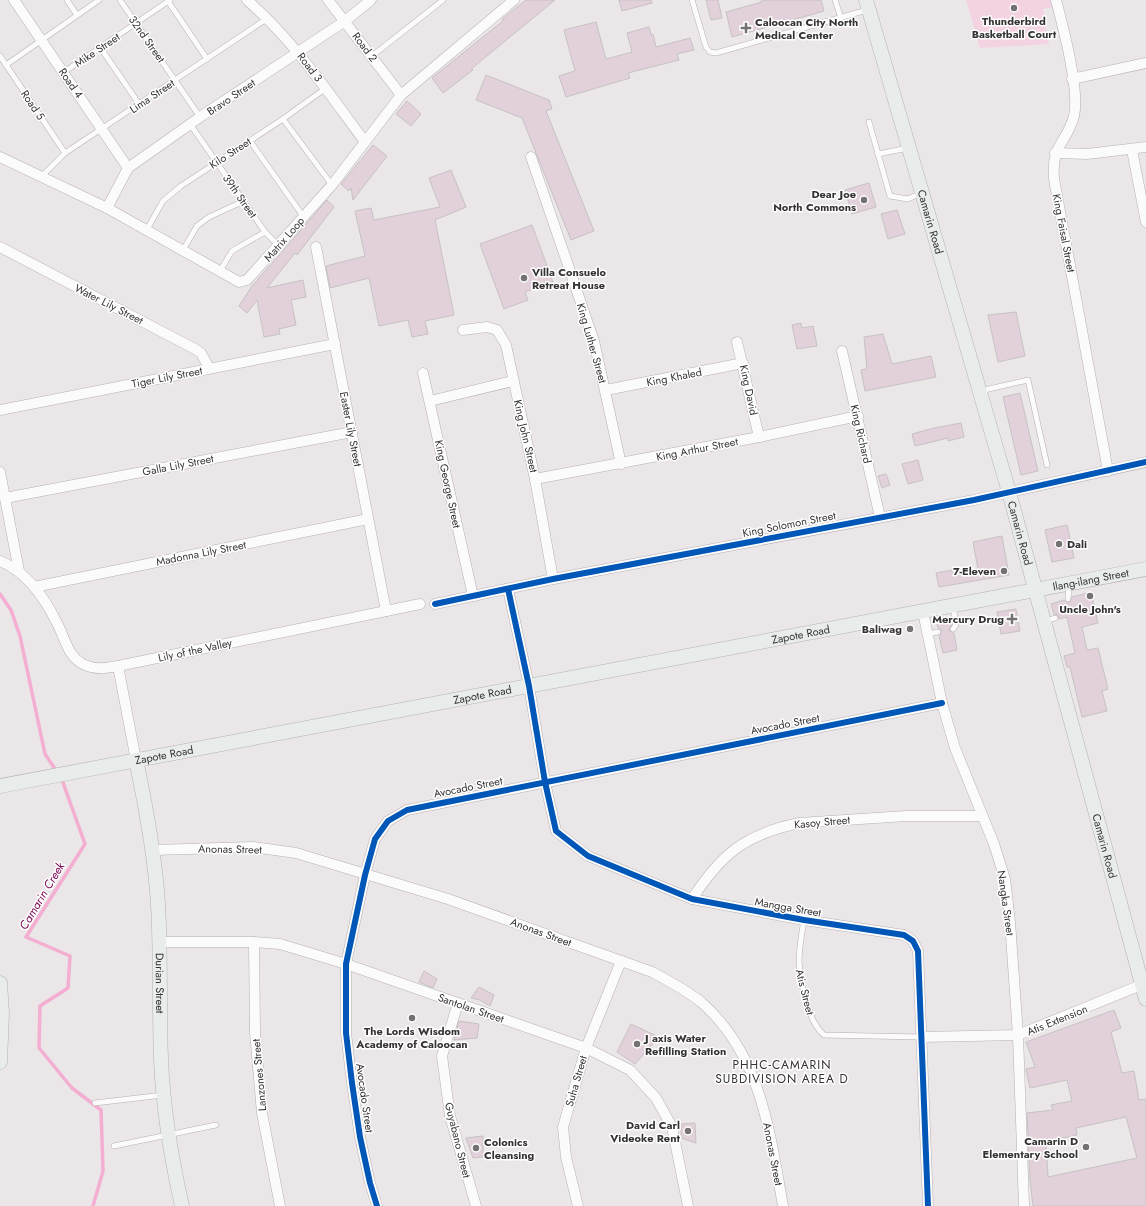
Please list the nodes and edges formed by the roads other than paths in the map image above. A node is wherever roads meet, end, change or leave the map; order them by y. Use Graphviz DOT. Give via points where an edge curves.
graph roads {
  1 [pos="14,0"];
  2 [pos="67,0"];
  3 [pos="99,0"];
  4 [pos="120,0"];
  5 [pos="169,0"];
  6 [pos="247,0"];
  7 [pos="328,0"];
  8 [pos="371,0"];
  9 [pos="443,0"];
  10 [pos="514,0"];
  11 [pos="692,0"];
  12 [pos="835,0"];
  13 [pos="1056,0"];
  14 [pos="867,5"];
  15 [pos="78,15"];
  16 [pos="268,18"];
  17 [pos="841,18"];
  18 [pos="345,21"];
  19 [pos="136,23"];
  20 [pos="41,40"];
  21 [pos="100,48"];
  22 [pos="298,51"];
  23 [pos="0,56"];
  24 [pos="372,56"];
  25 [pos="207,59"];
  26 [pos="1146,63"];
  27 [pos="6,65"];
  28 [pos="64,72"];
  29 [pos="1072,79"];
  30 [pos="175,80"];
  31 [pos="326,88"];
  32 [pos="401,94"];
  33 [pos="139,104"];
  34 [pos="200,117"];
  35 [pos="283,120"];
  36 [pos="869,122"];
  37 [pos="190,124"];
  38 [pos="103,129"];
  39 [pos="250,140"];
  40 [pos="365,142"];
  41 [pos="1146,147"];
  42 [pos="909,148"];
  43 [pos="1132,150"];
  44 [pos="65,153"];
  45 [pos="1055,153"];
  46 [pos="878,154"];
  47 [pos="0,157"];
  48 [pos="531,157"];
  49 [pos="216,162"];
  50 [pos="128,168"];
  51 [pos="40,177"];
  52 [pos="332,185"];
  53 [pos="922,193"];
  54 [pos="244,201"];
  55 [pos="107,208"];
  56 [pos="303,216"];
  57 [pos="1146,222"];
  58 [pos="146,231"];
  59 [pos="265,232"];
  60 [pos="278,245"];
  61 [pos="0,247"];
  62 [pos="316,247"];
  63 [pos="183,250"];
  64 [pos="220,271"];
  65 [pos="464,330"];
  66 [pos="738,342"];
  67 [pos="335,344"];
  68 [pos="842,351"];
  69 [pos="743,363"];
  70 [pos="209,368"];
  71 [pos="423,372"];
  72 [pos="513,381"];
  73 [pos="606,390"];
  74 [pos="980,391"];
  75 [pos="430,401"];
  76 [pos="0,410"];
  77 [pos="858,416"];
  78 [pos="352,432"];
  79 [pos="759,438"];
  80 [pos="1146,462"];
  81 [pos="621,464"];
  82 [pos="1047,465"];
  83 [pos="1108,470"];
  84 [pos="0,472"];
  85 [pos="535,479"];
  86 [pos="1009,492"];
  87 [pos="5,498"];
  88 [pos="880,517"];
  89 [pos="368,519"];
  90 [pos="0,562"];
  91 [pos="1146,569"];
  92 [pos="19,571"];
  93 [pos="552,579"];
  94 [pos="1069,584"];
  95 [pos="34,587"];
  96 [pos="508,589"];
  97 [pos="1035,591"];
  98 [pos="473,596"];
  99 [pos="1068,599"];
  100 [pos="420,604"];
  101 [pos="435,604"];
  102 [pos="953,605"];
  103 [pos="386,611"];
  104 [pos="924,612"];
  105 [pos="953,629"];
  106 [pos="938,632"];
  107 [pos="927,634"];
  108 [pos="118,666"];
  109 [pos="529,686"];
  110 [pos="942,703"];
  111 [pos="136,760"];
  112 [pos="545,782"];
  113 [pos="0,786"];
  114 [pos="981,816"];
  115 [pos="153,850"];
  116 [pos="365,875"];
  117 [pos="692,899"];
  118 [pos="804,920"];
  119 [pos="158,942"];
  120 [pos="254,942"];
  121 [pos="621,961"];
  122 [pos="346,964"];
  123 [pos="0,983"];
  124 [pos="1144,984"];
  125 [pos="1146,999"];
  126 [pos="458,1003"];
  127 [pos="1018,1035"];
  128 [pos="921,1037"];
  129 [pos="586,1048"];
  130 [pos="0,1062"];
  131 [pos="164,1095"];
  132 [pos="95,1103"];
  133 [pos="216,1125"];
  134 [pos="168,1136"];
  135 [pos="114,1146"];
  136 [pos="182,1206"];
  137 [pos="280,1206"];
  138 [pos="377,1206"];
  139 [pos="476,1206"];
  140 [pos="578,1206"];
  141 [pos="688,1206"];
  142 [pos="783,1206"];
  143 [pos="928,1206"];
  144 [pos="1024,1206"];
  1 -- 20 [label="street, Road 4"];
  2 -- 15 [label="lane"];
  3 -- 15 [label="lane"];
  4 -- 19 [label="lane, 32nd Street"];
  5 -- 19 [label="lane, Mike Street"];
  5 -- 25 [label="lane"];
  6 -- 16 [label="street, Road 3"];
  7 -- 18 [label="street, Road 2"];
  8 -- 18 [label="street, Bravo Street"];
  9 -- 24 [label="lane"];
  10 -- 32 [label="street, Matrix Loop"];
  11 -- 17 [label="lane" via="706,47 710,52 716,53"];
  12 -- 17 [label="lane"];
  13 -- 29 [label="street, King Faisal Street"];
  14 -- 17 [label="lane"];
  14 -- 42 [label="main road, Camarin Road"];
  15 -- 20 [label="lane"];
  16 -- 22 [label="street, Road 3"];
  16 -- 25 [label="lane, Lima Street"];
  18 -- 22 [label="street, Bravo Street"];
  18 -- 24 [label="street, Road 2"];
  19 -- 21 [label="lane, Mike Street"];
  19 -- 30 [label="lane, 32nd Street"];
  20 -- 27 [label="lane"];
  20 -- 28 [label="street, Road 4"];
  21 -- 28 [label="lane, Mike Street"];
  21 -- 33 [label="lane"];
  22 -- 31 [label="street, Road 3"];
  22 -- 34 [label="street, Bravo Street"];
  23 -- 27 [label="lane, Road 5"];
  24 -- 32 [label="street, Road 2"];
  25 -- 30 [label="lane, Lima Street"];
  26 -- 29 [label="street"];
  27 -- 44 [label="lane, Road 5"];
  28 -- 38 [label="street, Road 4"];
  29 -- 45 [label="street, King Faisal Street" via="1075,95 1074,114 1070,127"];
  30 -- 33 [label="lane, Lima Street"];
  30 -- 34 [label="lane, 32nd Street"];
  31 -- 35 [label="lane, Kilo Street"];
  31 -- 40 [label="street, Road 3"];
  32 -- 40 [label="street, Matrix Loop"];
  33 -- 38 [label="lane, Lima Street"];
  34 -- 37 [label="street, Bravo Street"];
  35 -- 39 [label="lane, Kilo Street"];
  35 -- 52 [label="lane"];
  36 -- 46 [label="lane"];
  37 -- 49 [label="lane, 39th Street"];
  37 -- 50 [label="street, Bravo Street"];
  38 -- 44 [label="lane, Lima Street"];
  38 -- 50 [label="street, Road 4"];
  39 -- 49 [label="lane, Kilo Street"];
  39 -- 56 [label="lane"];
  40 -- 52 [label="street, Matrix Loop"];
  41 -- 43 [label="street"];
  42 -- 46 [label="lane"];
  42 -- 53 [label="main road, Camarin Road"];
  43 -- 45 [label="street" via="1087,154"];
  43 -- 57 [label="street"];
  44 -- 51 [label="lane, Lima Street"];
  45 -- 83 [label="street, King Faisal Street" via="1054,179"];
  46 -- 53 [label="lane" via="890,196 908,199"];
  47 -- 51 [label="street, Matrix Loop"];
  48 -- 73 [label="street, King Luther Street" via="594,341"];
  49 -- 54 [label="lane, 39th Street"];
  49 -- 58 [label="lane, Kilo Street" via="163,201"];
  50 -- 55 [label="street, Bravo Street"];
  51 -- 55 [label="street, Matrix Loop"];
  52 -- 56 [label="street, Matrix Loop"];
  53 -- 74 [label="main road, Camarin Road"];
  54 -- 59 [label="lane, 39th Street"];
  54 -- 63 [label="lane" via="196,226"];
  55 -- 58 [label="street, Matrix Loop"];
  56 -- 60 [label="street, Matrix Loop"];
  58 -- 63 [label="street, Matrix Loop"];
  59 -- 60 [label="lane, 39th Street"];
  59 -- 64 [label="lane" via="232,251"];
  60 -- 64 [label="street, Matrix Loop" via="247,280 239,282"];
  61 -- 70 [label="street, Water Lily Street" via="195,349 201,353"];
  62 -- 67 [label="street, Easter Lily Street"];
  63 -- 64 [label="street, Matrix Loop"];
  65 -- 72 [label="street, King John Street" via="487,327 497,330 506,345"];
  66 -- 69 [label="street, King David"];
  67 -- 70 [label="street, Tiger Lily Street"];
  67 -- 78 [label="street, Easter Lily Street"];
  68 -- 77 [label="street, King Richard"];
  69 -- 73 [label="street, King Khaled"];
  69 -- 79 [label="street, King David"];
  70 -- 76 [label="street, Tiger Lily Street"];
  71 -- 75 [label="street, King George Street"];
  72 -- 75 [label="street"];
  72 -- 85 [label="street, King John Street"];
  73 -- 81 [label="street, King Luther Street"];
  74 -- 82 [label="lane" via="1028,380"];
  74 -- 86 [label="main road, Camarin Road"];
  75 -- 98 [label="street, King George Street"];
  77 -- 79 [label="street, King Arthur Street"];
  77 -- 88 [label="street, King Richard"];
  78 -- 87 [label="street, Galla Lily Street"];
  78 -- 89 [label="street, Easter Lily Street"];
  79 -- 81 [label="street, King Arthur Street"];
  80 -- 83 [label="street, King Solomon Street"];
  81 -- 85 [label="street, King Arthur Street"];
  83 -- 86 [label="street, King Solomon Street"];
  84 -- 87 [label="street"];
  85 -- 93 [label="street, King John Street"];
  86 -- 88 [label="street, King Solomon Street"];
  86 -- 97 [label="main road, Camarin Road"];
  87 -- 92 [label="street"];
  88 -- 93 [label="street, King Solomon Street"];
  89 -- 95 [label="street, Madonna Lily Street"];
  89 -- 103 [label="street, Easter Lily Street"];
  90 -- 92 [label="street"];
  91 -- 94 [label="main road, Ilang-ilang Street"];
  92 -- 95 [label="street, Lily of the Valley"];
  93 -- 96 [label="street, King Solomon Street"];
  94 -- 97 [label="main road, Ilang-ilang Street"];
  94 -- 99 [label="lane"];
  95 -- 108 [label="street, Lily of the Valley" via="49,607 69,650 76,659 95,668"];
  96 -- 98 [label="street, King Solomon Street"];
  96 -- 109 [label="street, Mangga Street"];
  97 -- 102 [label="main road, Zapote Road"];
  97 -- 124 [label="main road, Camarin Road" via="1049,620"];
  98 -- 101 [label="street, King Solomon Street"];
  100 -- 103 [label="street, Lily of the Valley"];
  102 -- 104 [label="main road, Zapote Road"];
  102 -- 105 [label="lane" via="956,625"];
  103 -- 108 [label="street, Lily of the Valley"];
  104 -- 107 [label="street, Nangka Street"];
  104 -- 109 [label="main road, Zapote Road"];
  106 -- 107 [label="lane"];
  107 -- 110 [label="street, Nangka Street"];
  108 -- 111 [label="street"];
  109 -- 111 [label="main road, Zapote Road"];
  109 -- 112 [label="street, Mangga Street"];
  110 -- 112 [label="street, Avocado Street"];
  110 -- 114 [label="street, Nangka Street" via="955,748"];
  111 -- 113 [label="main road, Zapote Road"];
  111 -- 115 [label="main road, Durian Street"];
  112 -- 116 [label="street, Avocado Street" via="407,810 388,821 375,839"];
  112 -- 117 [label="street, Mangga Street" via="556,831 588,856"];
  114 -- 117 [label="street, Kasoy Street" via="906,816 784,826 747,840 727,854 715,866"];
  114 -- 127 [label="street, Nangka Street" via="994,844 1005,879"];
  115 -- 116 [label="street, Anonas Street" via="254,847 296,853"];
  115 -- 119 [label="main road, Durian Street" via="158,904"];
  116 -- 121 [label="street, Anonas Street" via="448,899"];
  116 -- 122 [label="street, Avocado Street"];
  117 -- 118 [label="street, Mangga Street"];
  118 -- 128 [label="street, Mangga Street" via="904,935 913,941 918,951"];
  118 -- 128 [label="lane, Atis Street" via="798,950 798,969 800,982 818,1029 824,1035"];
  119 -- 120 [label="street, Santolan Street"];
  119 -- 131 [label="main road, Durian Street"];
  120 -- 122 [label="street, Santolan Street" via="280,944"];
  120 -- 137 [label="street, Lanzones Street" via="255,1032 262,1113"];
  121 -- 129 [label="street, Suha Street"];
  121 -- 142 [label="street, Anonas Street" via="652,972 695,998 710,1010 736,1042 760,1093"];
  122 -- 126 [label="street, Santolan Street"];
  122 -- 138 [label="street, Avocado Street" via="346,1033 352,1083 360,1137"];
  123 -- 130 [label="main road"];
  124 -- 125 [label="main road, Camarin Road"];
  124 -- 127 [label="street, Atis Extension"];
  126 -- 129 [label="street, Santolan Street"];
  126 -- 139 [label="street, Guyabano Street" via="442,1056 450,1116"];
  127 -- 128 [label="street, Atis Extension"];
  127 -- 144 [label="street, Nangka Street"];
  128 -- 143 [label="street, Mangga Street"];
  129 -- 140 [label="street, Suha Street" via="563,1127 566,1157"];
  129 -- 141 [label="street, Santolan Street" via="630,1070 656,1098 672,1127"];
  131 -- 132 [label="lane"];
  131 -- 134 [label="main road, Durian Street"];
  133 -- 134 [label="lane"];
  134 -- 135 [label="lane"];
  134 -- 136 [label="main road, Durian Street"];
}
